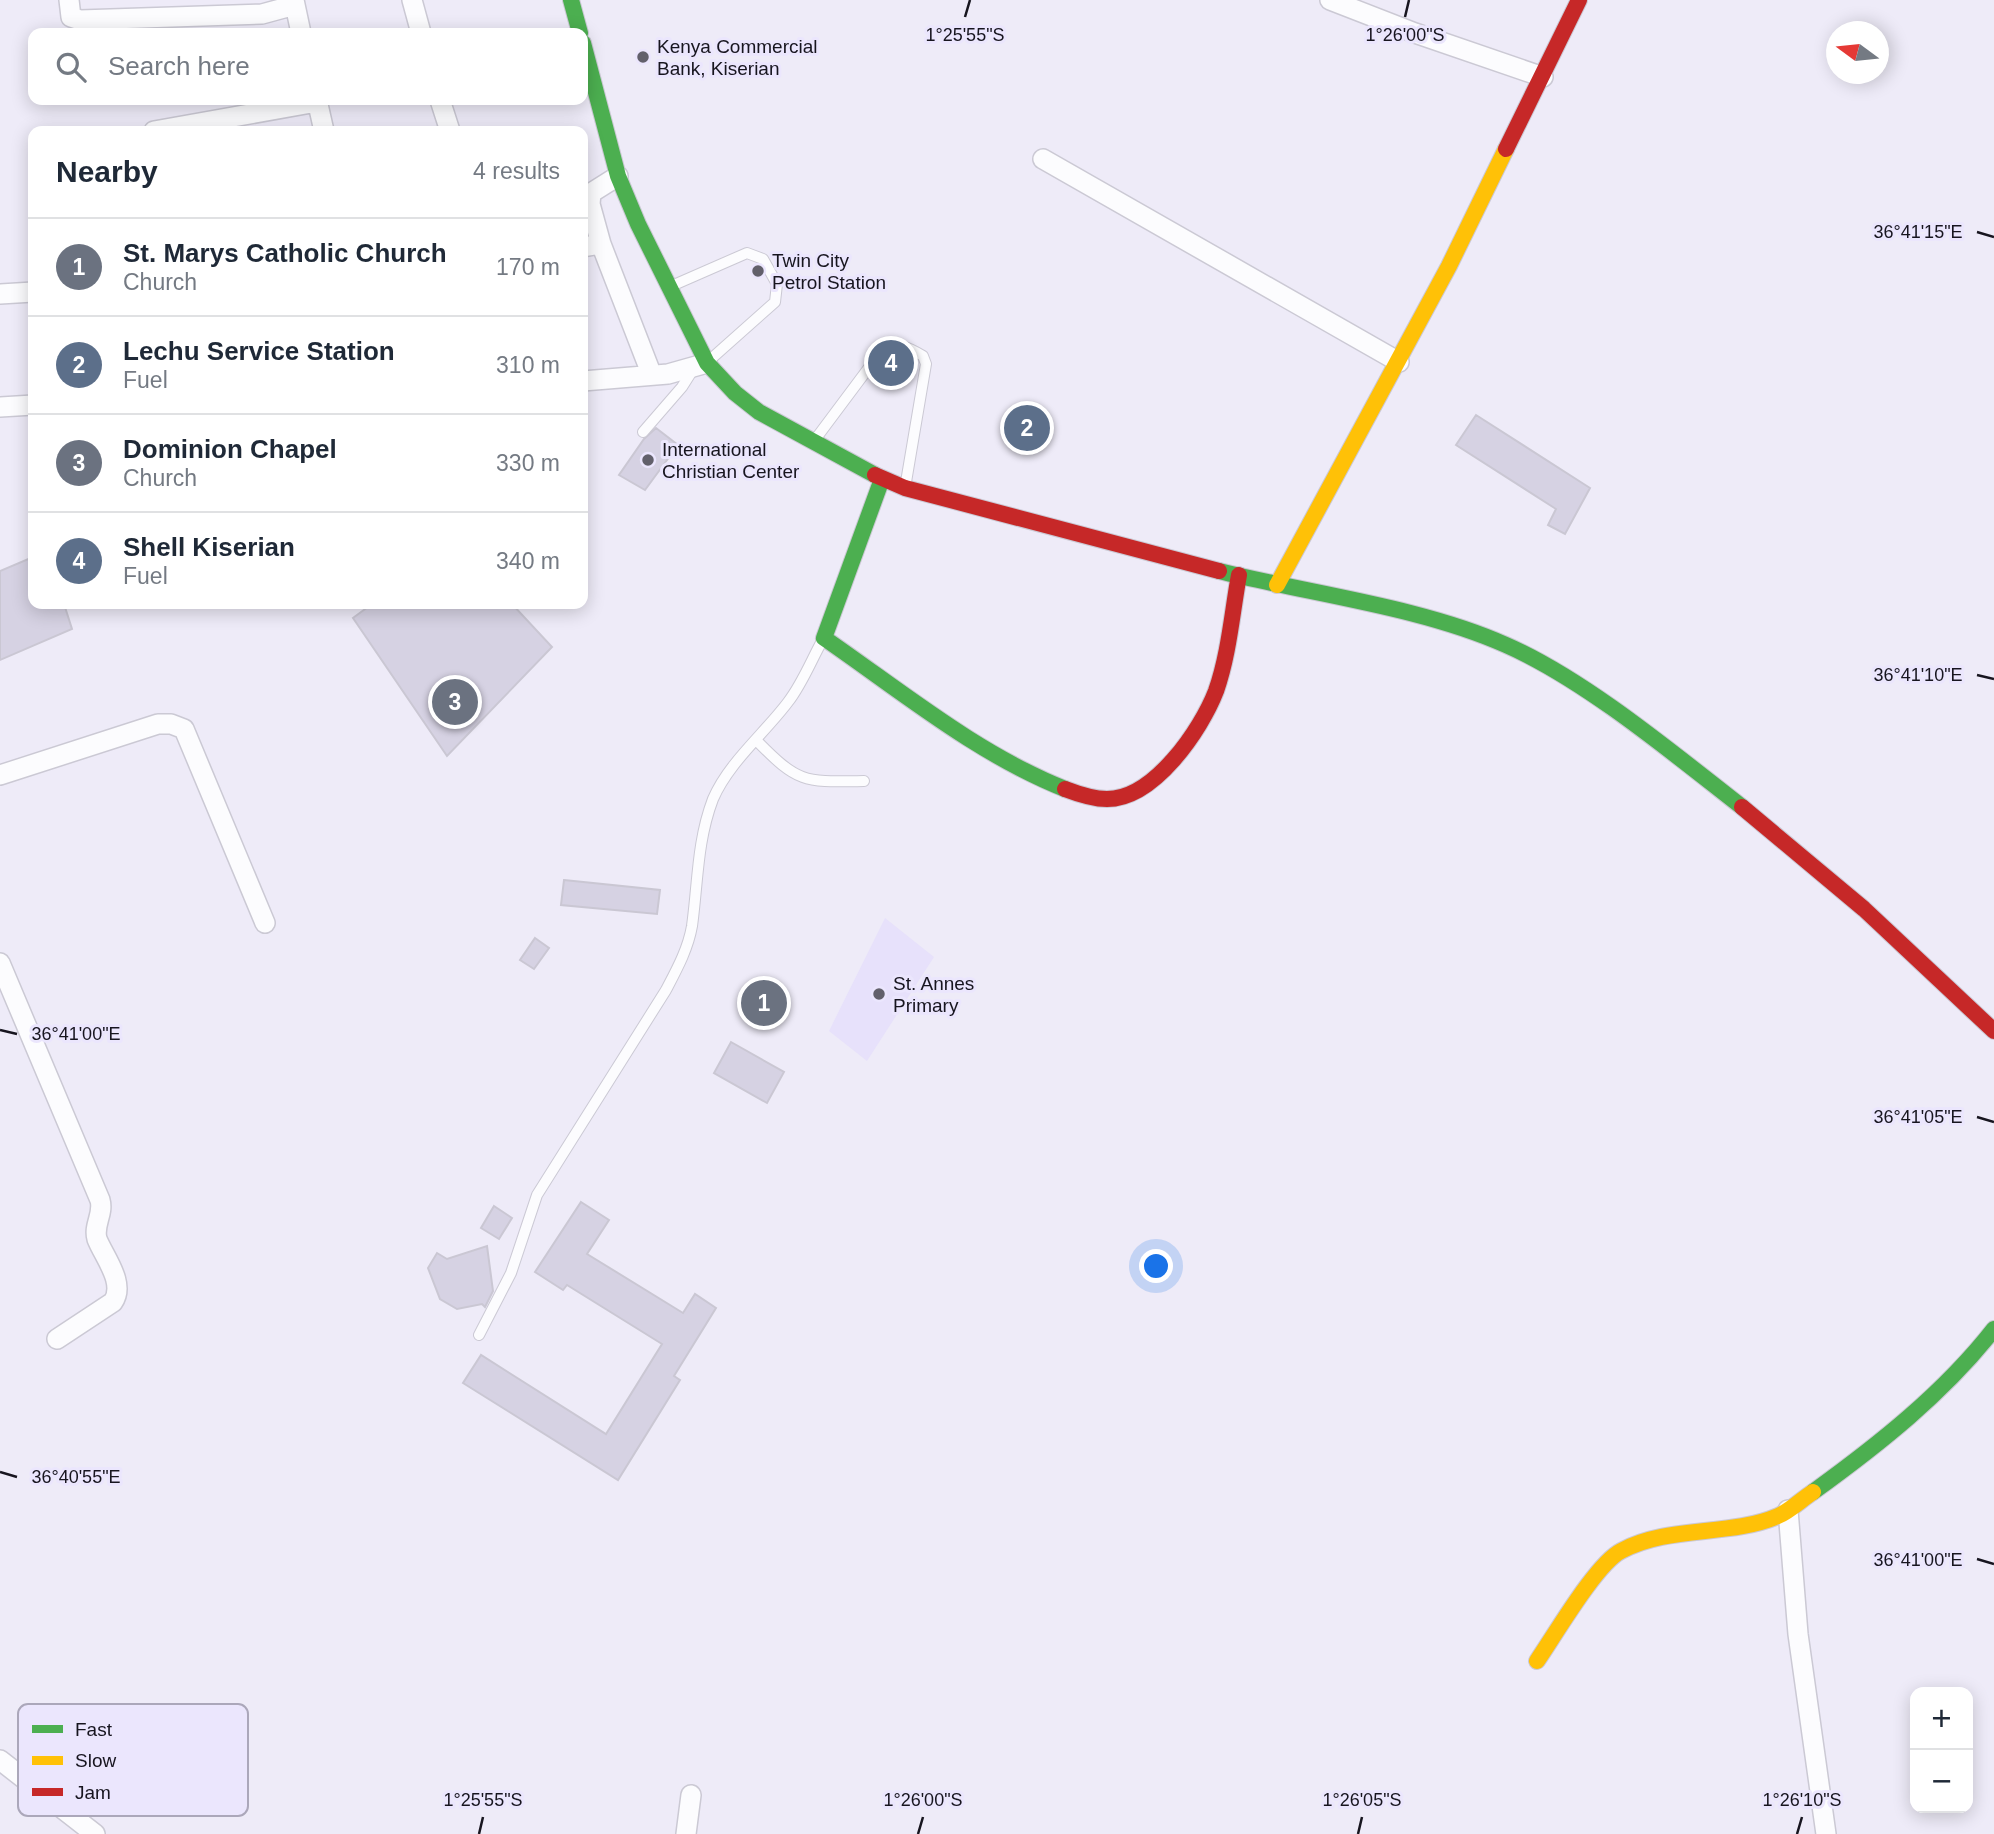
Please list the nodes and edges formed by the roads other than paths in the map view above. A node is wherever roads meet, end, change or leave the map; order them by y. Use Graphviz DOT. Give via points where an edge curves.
graph roads {
  1 [pos="69,0"];
  2 [pos="412,0"];
  3 [pos="571,0"];
  4 [pos="1330,0"];
  5 [pos="1579,0"];
  6 [pos="294,3"];
  7 [pos="300,28"];
  8 [pos="420,28"];
  9 [pos="579,28"];
  10 [pos="588,62"];
  11 [pos="1543,76"];
  12 [pos="295,105"];
  13 [pos="318,105"];
  14 [pos="442,105"];
  15 [pos="181,126"];
  16 [pos="323,126"];
  17 [pos="448,126"];
  18 [pos="1043,159"];
  19 [pos="618,176"];
  20 [pos="592,245"];
  21 [pos="669,287"];
  22 [pos="28,292"];
  23 [pos="0,294"];
  24 [pos="1399,362"];
  25 [pos="701,365"];
  26 [pos="651,373"];
  27 [pos="588,380"];
  28 [pos="28,405"];
  29 [pos="0,407"];
  30 [pos="643,432"];
  31 [pos="813,443"];
  32 [pos="882,480"];
  33 [pos="905,488"];
  34 [pos="1239,575"];
  35 [pos="1277,585"];
  36 [pos="824,638"];
  37 [pos="757,741"];
  38 [pos="0,775"];
  39 [pos="864,781"];
  40 [pos="265,923"];
  41 [pos="0,963"];
  42 [pos="1994,1031"];
  43 [pos="1994,1329"];
  44 [pos="479,1335"];
  45 [pos="57,1339"];
  46 [pos="1788,1510"];
  47 [pos="1537,1661"];
  48 [pos="0,1760"];
  49 [pos="18,1774"];
  50 [pos="691,1794"];
  51 [pos="72,1816"];
  52 [pos="95,1834"];
  53 [pos="686,1834"];
  54 [pos="1826,1834"];
  1 -- 6 [label="street" via="71,17 80,20 262,14"];
  2 -- 8 [label="street"];
  3 -- 9 [label="main road"];
  4 -- 11 [label="street"];
  5 -- 11 [label="main road"];
  6 -- 7 [label="street"];
  10 -- 19 [label="main road"];
  11 -- 24 [label="main road"];
  12 -- 15 [label="street"];
  13 -- 16 [label="street"];
  14 -- 17 [label="street"];
  18 -- 24 [label="street"];
  19 -- 20 [label="street" via="591,193"];
  19 -- 21 [label="main road"];
  20 -- 26 [label="street"];
  21 -- 25 [label="main road"];
  21 -- 25 [label="lane" via="747,253 763,259 776,284 775,302"];
  22 -- 23 [label="street"];
  24 -- 35 [label="main road"];
  25 -- 26 [label="street" via="668,374"];
  25 -- 30 [label="lane"];
  25 -- 31 [label="main road" via="759,412"];
  26 -- 27 [label="street"];
  28 -- 29 [label="street"];
  31 -- 32 [label="main road"];
  31 -- 33 [label="lane" via="882,350 892,345 913,350 926,364"];
  32 -- 33 [label="main road"];
  32 -- 36 [label="main road"];
  33 -- 34 [label="main road" via="1060,532"];
  34 -- 35 [label="main road"];
  34 -- 36 [label="main road" via="1215,692 1193,733 1160,775 1126,796 1108,799 1074,795 994,753"];
  35 -- 42 [label="main road" via="1488,637 1533,658 1677,757 1745,812 1889,929"];
  36 -- 37 [label="lane" via="791,698"];
  37 -- 39 [label="lane" via="792,775 807,780"];
  37 -- 44 [label="lane" via="732,767 714,798 699,849 692,928 684,955 537,1195 511,1273"];
  38 -- 40 [label="street" via="158,724 179,726 188,734"];
  41 -- 45 [label="street" via="100,1200 97,1237 117,1283 113,1302"];
  43 -- 46 [label="main road" via="1926,1402"];
  46 -- 47 [label="main road" via="1764,1521 1667,1536 1620,1551 1600,1571"];
  46 -- 54 [label="street" via="1798,1634"];
  48 -- 49 [label="street"];
  50 -- 53 [label="street"];
  51 -- 52 [label="street"];
}
